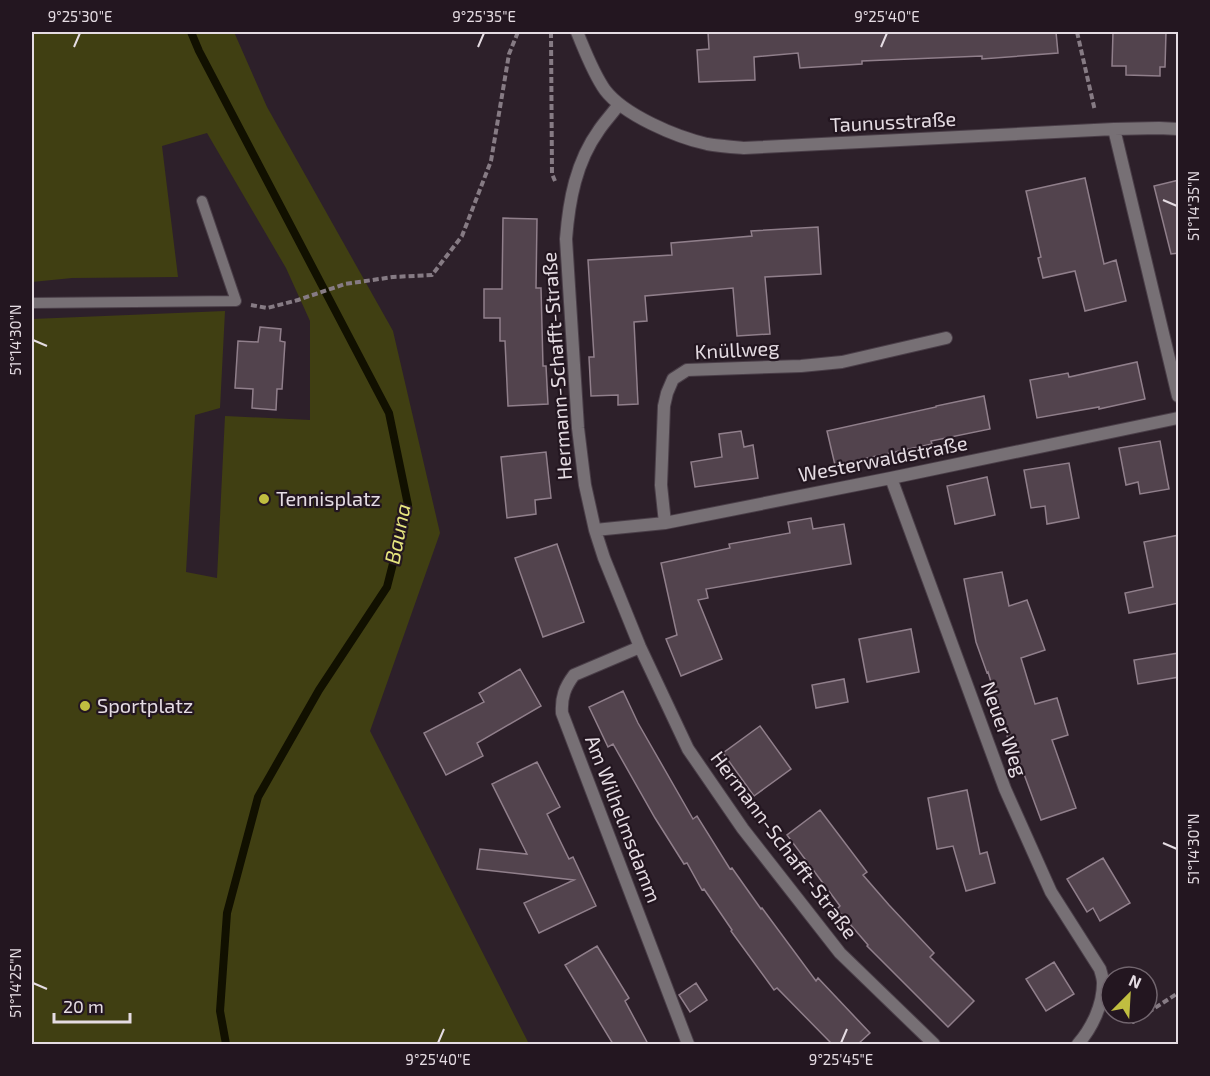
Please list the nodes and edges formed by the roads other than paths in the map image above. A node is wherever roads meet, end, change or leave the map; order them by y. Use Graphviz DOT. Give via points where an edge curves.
graph roads {
  1 [pos="577,32"];
  2 [pos="619,104"];
  3 [pos="1114,129"];
  4 [pos="1179,129"];
  5 [pos="202,201"];
  6 [pos="32,303"];
  7 [pos="946,338"];
  8 [pos="1179,396"];
  9 [pos="1179,418"];
  10 [pos="891,478"];
  11 [pos="665,523"];
  12 [pos="595,530"];
  13 [pos="640,647"];
  14 [pos="688,1044"];
  15 [pos="934,1044"];
  16 [pos="1078,1044"];
  1 -- 2 [label="street" via="589,61"];
  2 -- 3 [label="street, Taunusstraße" via="638,118 670,132 706,144 744,148"];
  2 -- 12 [label="street, Hermann-Schafft-Straße" via="587,149 571,195 567,227 578,428"];
  3 -- 4 [label="street, Taunusstraße"];
  3 -- 8 [label="street"];
  5 -- 6 [label="lane" via="236,301"];
  7 -- 11 [label="street, Knüllweg" via="842,362 687,370 673,380 664,406 661,484"];
  9 -- 10 [label="street, Westerwaldstraße"];
  10 -- 11 [label="street, Westerwaldstraße"];
  10 -- 16 [label="street, Neuer Weg" via="1005,789 1051,892 1100,969 1103,982 1099,1008"];
  11 -- 12 [label="street, Westerwaldstraße"];
  12 -- 13 [label="street, Hermann-Schafft-Straße"];
  13 -- 14 [label="street, Am Wilhelmsdamm" via="574,675 563,694 562,712"];
  13 -- 15 [label="street, Hermann-Schafft-Straße" via="688,748 743,830 840,953"];
}
